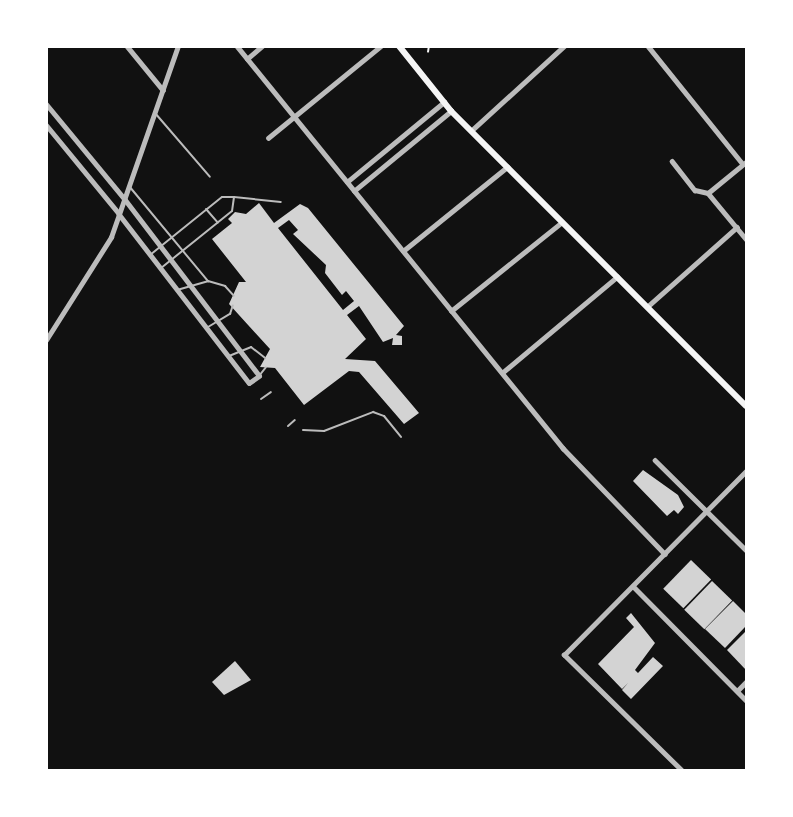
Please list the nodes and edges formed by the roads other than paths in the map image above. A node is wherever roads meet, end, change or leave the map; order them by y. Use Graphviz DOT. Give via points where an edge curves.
graph roads {
  1 [pos="127,46"];
  2 [pos="177,46"];
  3 [pos="237,46"];
  4 [pos="262,46"];
  5 [pos="381,46"];
  6 [pos="399,46"];
  7 [pos="564,46"];
  8 [pos="648,46"];
  9 [pos="247,59"];
  10 [pos="163,90"];
  11 [pos="444,102"];
  12 [pos="46,104"];
  13 [pos="451,111"];
  14 [pos="155,113"];
  15 [pos="294,117"];
  16 [pos="46,124"];
  17 [pos="471,131"];
  18 [pos="268,138"];
  19 [pos="672,161"];
  20 [pos="745,163"];
  21 [pos="507,166"];
  22 [pos="210,177"];
  23 [pos="347,182"];
  24 [pos="129,186"];
  25 [pos="354,190"];
  26 [pos="708,193"];
  27 [pos="234,197"];
  28 [pos="124,200"];
  29 [pos="281,202"];
  30 [pos="207,209"];
  31 [pos="120,214"];
  32 [pos="562,222"];
  33 [pos="218,223"];
  34 [pos="737,227"];
  35 [pos="172,238"];
  36 [pos="747,239"];
  37 [pos="160,247"];
  38 [pos="403,251"];
  39 [pos="183,252"];
  40 [pos="150,255"];
  41 [pos="171,261"];
  42 [pos="161,268"];
  43 [pos="617,277"];
  44 [pos="208,281"];
  45 [pos="188,284"];
  46 [pos="177,290"];
  47 [pos="234,296"];
  48 [pos="233,304"];
  49 [pos="647,307"];
  50 [pos="451,311"];
  51 [pos="217,321"];
  52 [pos="206,328"];
  53 [pos="46,340"];
  54 [pos="238,350"];
  55 [pos="228,357"];
  56 [pos="265,358"];
  57 [pos="266,368"];
  58 [pos="502,373"];
  59 [pos="259,376"];
  60 [pos="271,392"];
  61 [pos="261,399"];
  62 [pos="747,406"];
  63 [pos="295,420"];
  64 [pos="288,426"];
  65 [pos="303,430"];
  66 [pos="401,437"];
  67 [pos="655,460"];
  68 [pos="747,471"];
  69 [pos="707,511"];
  70 [pos="747,550"];
  71 [pos="665,554"];
  72 [pos="633,586"];
  73 [pos="747,682"];
  74 [pos="737,691"];
  75 [pos="747,700"];
  76 [pos="681,771"];
  1 -- 10 [label="street"];
  2 -- 10 [label="street"];
  3 -- 9 [label="street"];
  4 -- 9 [label="street"];
  5 -- 15 [label="street"];
  6 -- 11 [label="main road"];
  7 -- 17 [label="street"];
  8 -- 20 [label="street"];
  9 -- 15 [label="street"];
  10 -- 14 [label="street"];
  11 -- 13 [label="main road"];
  11 -- 23 [label="street"];
  12 -- 28 [label="street"];
  13 -- 17 [label="main road"];
  13 -- 25 [label="street"];
  14 -- 22 [label="lane"];
  14 -- 24 [label="street"];
  15 -- 18 [label="street"];
  15 -- 23 [label="street"];
  16 -- 31 [label="street"];
  17 -- 21 [label="main road"];
  19 -- 26 [label="street" via="695,190"];
  20 -- 26 [label="street"];
  21 -- 32 [label="main road"];
  21 -- 38 [label="street"];
  23 -- 25 [label="street"];
  24 -- 28 [label="street"];
  24 -- 35 [label="lane"];
  25 -- 38 [label="street"];
  26 -- 34 [label="street"];
  27 -- 29 [label="lane"];
  27 -- 30 [label="lane" via="222,197"];
  27 -- 33 [label="lane" via="232,211"];
  28 -- 31 [label="street"];
  28 -- 37 [label="street"];
  30 -- 33 [label="lane"];
  30 -- 35 [label="lane"];
  31 -- 40 [label="street"];
  31 -- 53 [label="street" via="97,264"];
  32 -- 43 [label="main road"];
  32 -- 50 [label="street"];
  33 -- 39 [label="lane"];
  34 -- 36 [label="street"];
  34 -- 49 [label="street"];
  35 -- 37 [label="lane"];
  35 -- 39 [label="lane"];
  37 -- 40 [label="lane"];
  37 -- 41 [label="street"];
  38 -- 50 [label="street"];
  39 -- 41 [label="lane"];
  39 -- 44 [label="lane"];
  40 -- 42 [label="street"];
  41 -- 42 [label="lane"];
  41 -- 45 [label="street"];
  42 -- 46 [label="street"];
  43 -- 49 [label="main road"];
  43 -- 58 [label="street"];
  44 -- 45 [label="lane"];
  44 -- 47 [label="lane" via="225,286"];
  45 -- 46 [label="lane"];
  45 -- 51 [label="street"];
  46 -- 52 [label="street"];
  48 -- 51 [label="lane" via="230,314"];
  49 -- 62 [label="main road"];
  50 -- 58 [label="street"];
  51 -- 52 [label="lane"];
  51 -- 54 [label="street"];
  52 -- 55 [label="street"];
  54 -- 55 [label="lane"];
  54 -- 56 [label="lane" via="251,347"];
  54 -- 59 [label="street"];
  55 -- 59 [label="street" via="249,383"];
  57 -- 59 [label="lane"];
  58 -- 71 [label="street" via="570,457"];
  60 -- 61 [label="lane"];
  63 -- 64 [label="lane"];
  65 -- 66 [label="lane" via="324,432 373,412 384,416"];
  67 -- 69 [label="street"];
  68 -- 69 [label="street"];
  69 -- 70 [label="street"];
  69 -- 71 [label="street"];
  71 -- 72 [label="street"];
  72 -- 74 [label="street"];
  72 -- 76 [label="street" via="564,656"];
  73 -- 74 [label="street"];
  74 -- 75 [label="street"];
}
